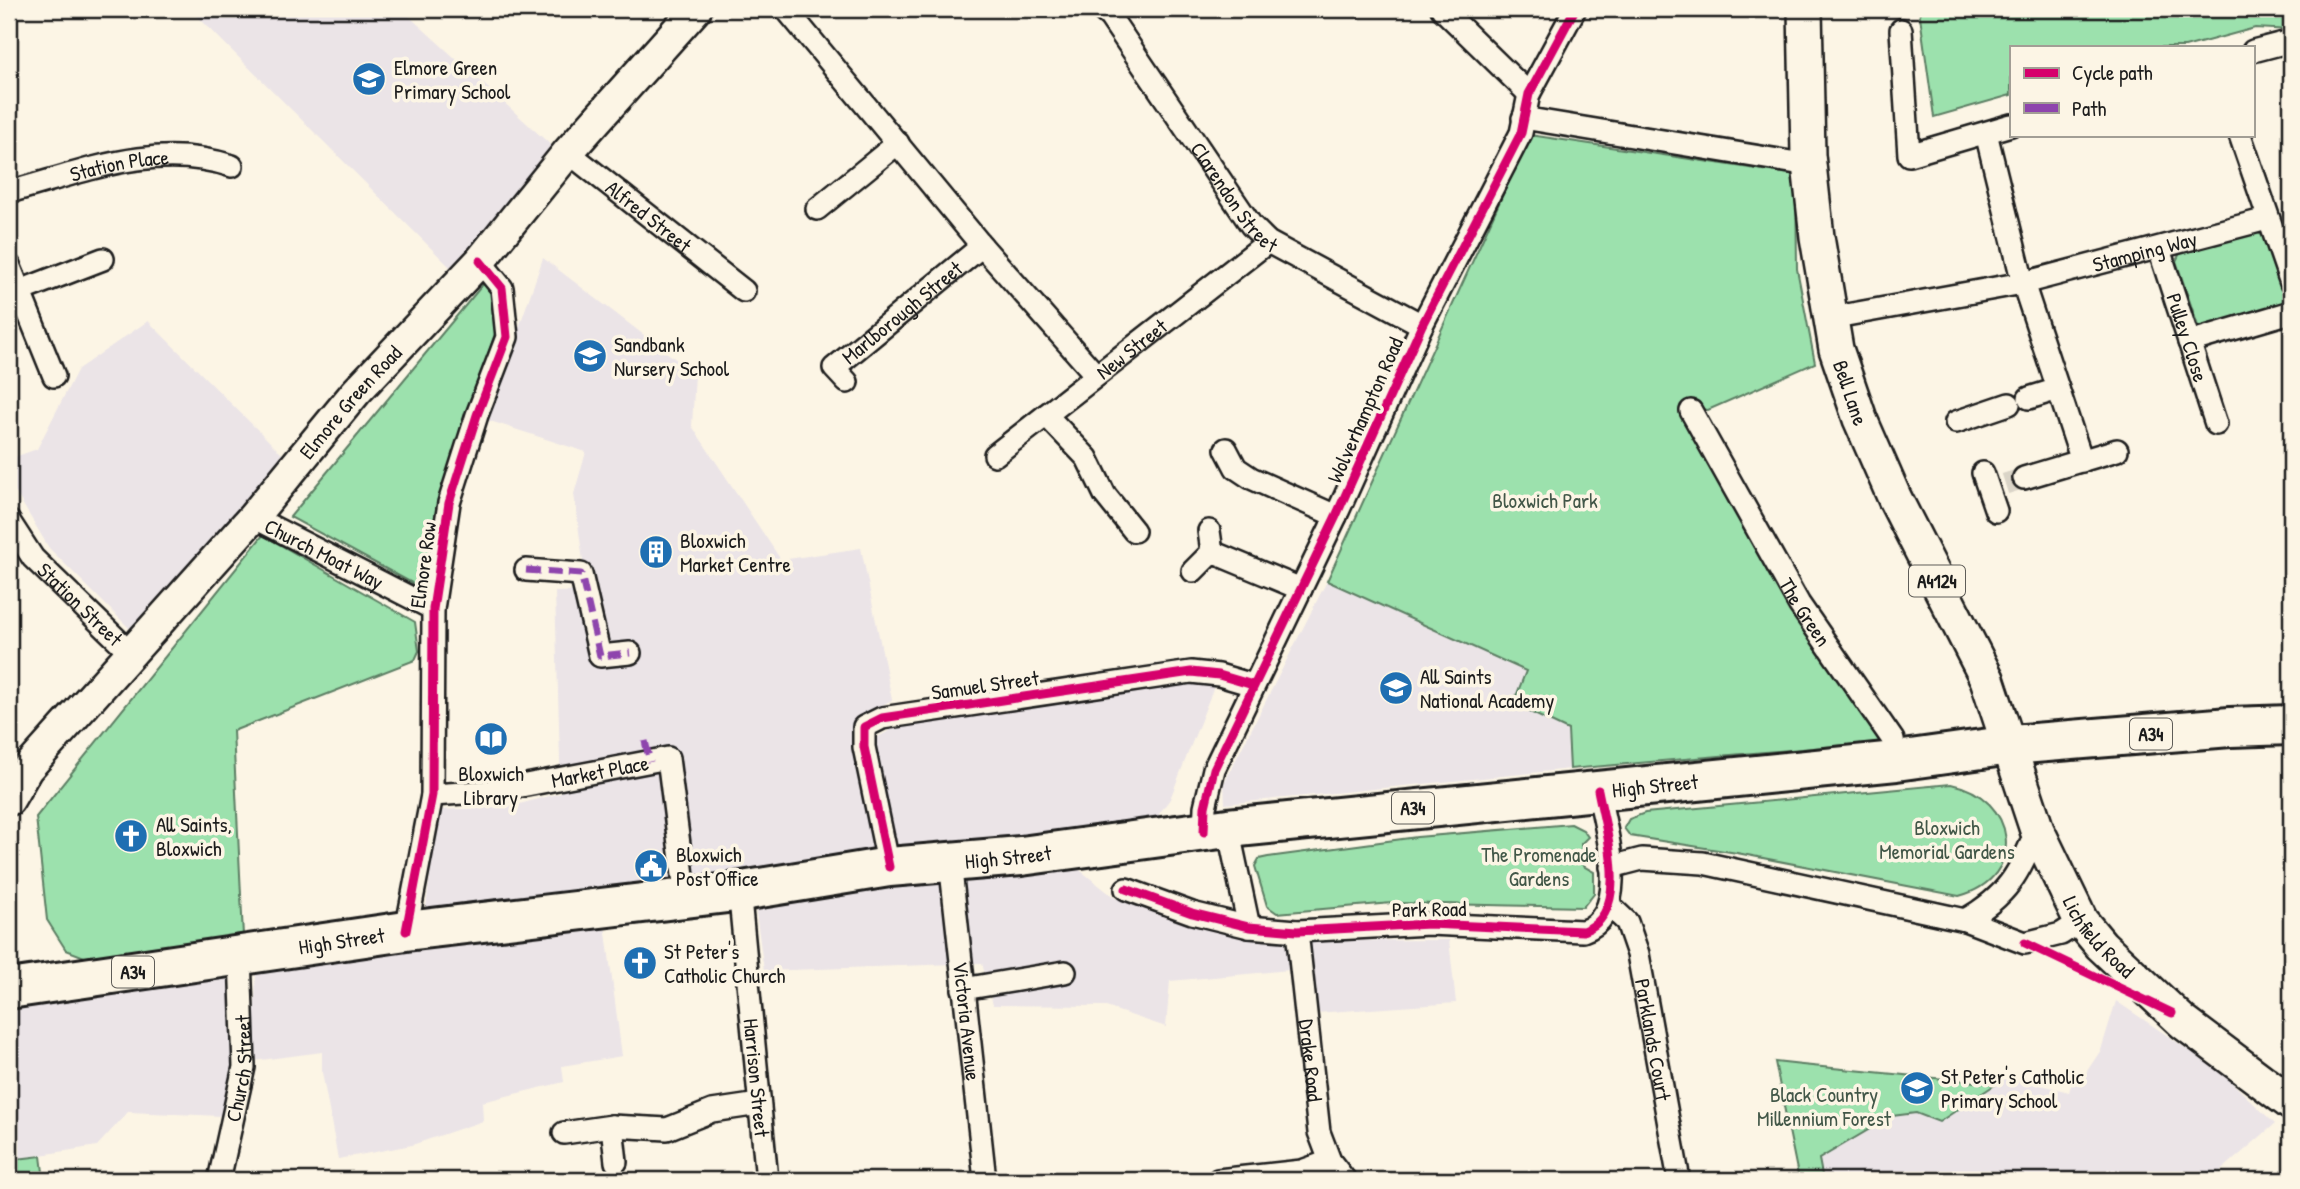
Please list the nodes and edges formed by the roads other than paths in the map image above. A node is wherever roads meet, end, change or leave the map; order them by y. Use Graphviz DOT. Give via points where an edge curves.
graph roads {
  1 [pos="696,9"];
  2 [pos="786,9"];
  3 [pos="1101,9"];
  4 [pos="1442,9"];
  5 [pos="1575,9"];
  6 [pos="1805,9"];
  7 [pos="1900,30"];
  8 [pos="2291,41"];
  9 [pos="2254,51"];
  10 [pos="1529,94"];
  11 [pos="1523,118"];
  12 [pos="2010,125"];
  13 [pos="1986,133"];
  14 [pos="2240,136"];
  15 [pos="898,143"];
  16 [pos="568,152"];
  17 [pos="1809,165"];
  18 [pos="232,166"];
  19 [pos="9,192"];
  20 [pos="817,209"];
  21 [pos="2267,219"];
  22 [pos="1268,242"];
  23 [pos="982,246"];
  24 [pos="2159,249"];
  25 [pos="103,259"];
  26 [pos="480,261"];
  27 [pos="9,265"];
  28 [pos="738,279"];
  29 [pos="2023,283"];
  30 [pos="2291,283"];
  31 [pos="20,290"];
  32 [pos="2291,312"];
  33 [pos="1830,318"];
  34 [pos="1422,325"];
  35 [pos="2189,342"];
  36 [pos="1095,374"];
  37 [pos="54,376"];
  38 [pos="847,382"];
  39 [pos="2058,389"];
  40 [pos="1691,411"];
  41 [pos="1046,415"];
  42 [pos="1956,422"];
  43 [pos="2216,424"];
  44 [pos="1226,449"];
  45 [pos="2117,450"];
  46 [pos="995,455"];
  47 [pos="2081,461"];
  48 [pos="1996,511"];
  49 [pos="1336,516"];
  50 [pos="253,517"];
  51 [pos="9,520"];
  52 [pos="1134,531"];
  53 [pos="526,570"];
  54 [pos="1193,571"];
  55 [pos="1301,589"];
  56 [pos="433,609"];
  57 [pos="130,652"];
  58 [pos="630,653"];
  59 [pos="1253,685"];
  60 [pos="2291,725"];
  61 [pos="2011,746"];
  62 [pos="1896,761"];
  63 [pos="1598,790"];
  64 [pos="432,795"];
  65 [pos="9,800"];
  66 [pos="1216,830"];
  67 [pos="2037,830"];
  68 [pos="950,861"];
  69 [pos="889,867"];
  70 [pos="1611,867"];
  71 [pos="1126,889"];
  72 [pos="686,899"];
  73 [pos="738,901"];
  74 [pos="1610,906"];
  75 [pos="1965,920"];
  76 [pos="2081,921"];
  77 [pos="1249,927"];
  78 [pos="406,931"];
  79 [pos="1297,931"];
  80 [pos="240,956"];
  81 [pos="1065,972"];
  82 [pos="9,989"];
  83 [pos="963,989"];
  84 [pos="2291,1103"];
  85 [pos="759,1104"];
  86 [pos="612,1126"];
  87 [pos="564,1133"];
  88 [pos="1330,1161"];
  89 [pos="616,1162"];
  90 [pos="219,1180"];
  91 [pos="767,1180"];
  92 [pos="985,1180"];
  93 [pos="1218,1180"];
  94 [pos="1345,1180"];
  95 [pos="1679,1180"];
  1 -- 16 [label="main road, Elmore Green Road"];
  2 -- 15 [label="street, Marlborough Street"];
  3 -- 22 [label="street, Clarendon Street" via="1251,225"];
  4 -- 10 [label="street"];
  5 -- 10 [label="street, Wolverhampton Road"];
  6 -- 17 [label="main road, Bell Lane / A4124"];
  7 -- 13 [label="street" via="1909,155"];
  8 -- 9 [label="street"];
  10 -- 11 [label="street, Wolverhampton Road"];
  11 -- 17 [label="street"];
  11 -- 34 [label="street, Wolverhampton Road" via="1521,133"];
  12 -- 13 [label="street"];
  13 -- 29 [label="street"];
  14 -- 21 [label="street"];
  15 -- 20 [label="street"];
  15 -- 23 [label="street, Marlborough Street"];
  16 -- 26 [label="main road, Elmore Green Road"];
  16 -- 28 [label="street, Alfred Street"];
  17 -- 33 [label="main road, Bell Lane / A4124"];
  18 -- 19 [label="street, Station Place" via="182,156 141,156"];
  21 -- 24 [label="street, Stamping Way"];
  21 -- 30 [label="street"];
  22 -- 34 [label="street, Clarendon Street"];
  22 -- 36 [label="street, New Street"];
  23 -- 36 [label="street, Marlborough Street"];
  23 -- 38 [label="street, Marlborough Street" via="834,368"];
  24 -- 29 [label="street, Stamping Way"];
  24 -- 35 [label="street, Pulley Close"];
  25 -- 31 [label="street"];
  26 -- 50 [label="main road, Elmore Green Road" via="356,392"];
  26 -- 56 [label="street, Elmore Row" via="502,288 507,337 449,503"];
  27 -- 31 [label="street"];
  29 -- 33 [label="street, Stamping Way"];
  29 -- 39 [label="street"];
  31 -- 37 [label="street"];
  32 -- 35 [label="street"];
  33 -- 61 [label="main road, Bell Lane / A4124" via="1860,419 1895,499 1987,679"];
  34 -- 49 [label="street, Wolverhampton Road"];
  35 -- 43 [label="street, Pulley Close"];
  36 -- 41 [label="street, New Street"];
  39 -- 42 [label="street"];
  39 -- 47 [label="street"];
  40 -- 62 [label="street, The Green" via="1726,453 1799,604 1893,740"];
  41 -- 46 [label="street, New Street"];
  41 -- 52 [label="street" via="1087,458 1105,495"];
  44 -- 49 [label="street" via="1236,468 1251,478"];
  45 -- 47 [label="street"];
  47 -- 48 [label="street" via="2000,481"];
  49 -- 55 [label="street, Wolverhampton Road"];
  50 -- 56 [label="street, Church Moat Way"];
  50 -- 57 [label="main road, Elmore Green Road"];
  51 -- 57 [label="street, Station Street" via="33,558"];
  53 -- 58 [label="street" via="581,574 600,656"];
  54 -- 55 [label="street" via="1211,541"];
  55 -- 59 [label="street, Wolverhampton Road"];
  56 -- 64 [label="street, Elmore Row"];
  57 -- 65 [label="main road, Elmore Green Road" via="27,769"];
  59 -- 66 [label="street, Wolverhampton Road" via="1214,769 1205,807"];
  59 -- 69 [label="street, Samuel Street" via="1191,672 881,718 864,727 864,747"];
  60 -- 61 [label="highway, A34"];
  61 -- 62 [label="highway, High Street / A34"];
  61 -- 67 [label="main road, Lichfield Road / A4124"];
  62 -- 63 [label="highway, High Street / A34"];
  63 -- 66 [label="highway, High Street / A34"];
  63 -- 70 [label="street"];
  64 -- 72 [label="street, Market Place" via="495,791 647,751 668,758"];
  64 -- 78 [label="street, Elmore Row"];
  66 -- 68 [label="highway, High Street / A34"];
  66 -- 77 [label="street"];
  67 -- 75 [label="street" via="2018,876 1985,908"];
  67 -- 76 [label="main road, Lichfield Road / A4124"];
  68 -- 69 [label="highway, High Street / A34"];
  68 -- 83 [label="street, Victoria Avenue"];
  69 -- 73 [label="highway, High Street / A34"];
  70 -- 74 [label="street"];
  70 -- 75 [label="street" via="1642,859 1703,863"];
  71 -- 77 [label="street, Park Road" via="1160,892 1216,920"];
  72 -- 73 [label="highway, High Street / A34"];
  72 -- 78 [label="highway, High Street / A34"];
  73 -- 85 [label="street, Harrison Street"];
  74 -- 79 [label="street, Park Road" via="1601,921 1583,932 1429,925"];
  74 -- 95 [label="street, Parklands Court" via="1627,922 1639,954"];
  75 -- 76 [label="street" via="2025,943 2061,934"];
  76 -- 84 [label="main road, Lichfield Road / A4124" via="2172,1013"];
  77 -- 79 [label="street, Park Road"];
  78 -- 80 [label="highway, High Street / A34"];
  79 -- 88 [label="street, Drake Road" via="1319,1132"];
  80 -- 82 [label="highway, High Street / A34"];
  80 -- 90 [label="street, Church Street" via="244,1068"];
  81 -- 83 [label="street"];
  83 -- 92 [label="street, Victoria Avenue"];
  85 -- 86 [label="street" via="712,1111 667,1129"];
  85 -- 91 [label="street, Harrison Street"];
  86 -- 87 [label="street"];
  86 -- 89 [label="street"];
  88 -- 93 [label="street" via="1302,1171"];
  88 -- 94 [label="street, Drake Road"];
}
